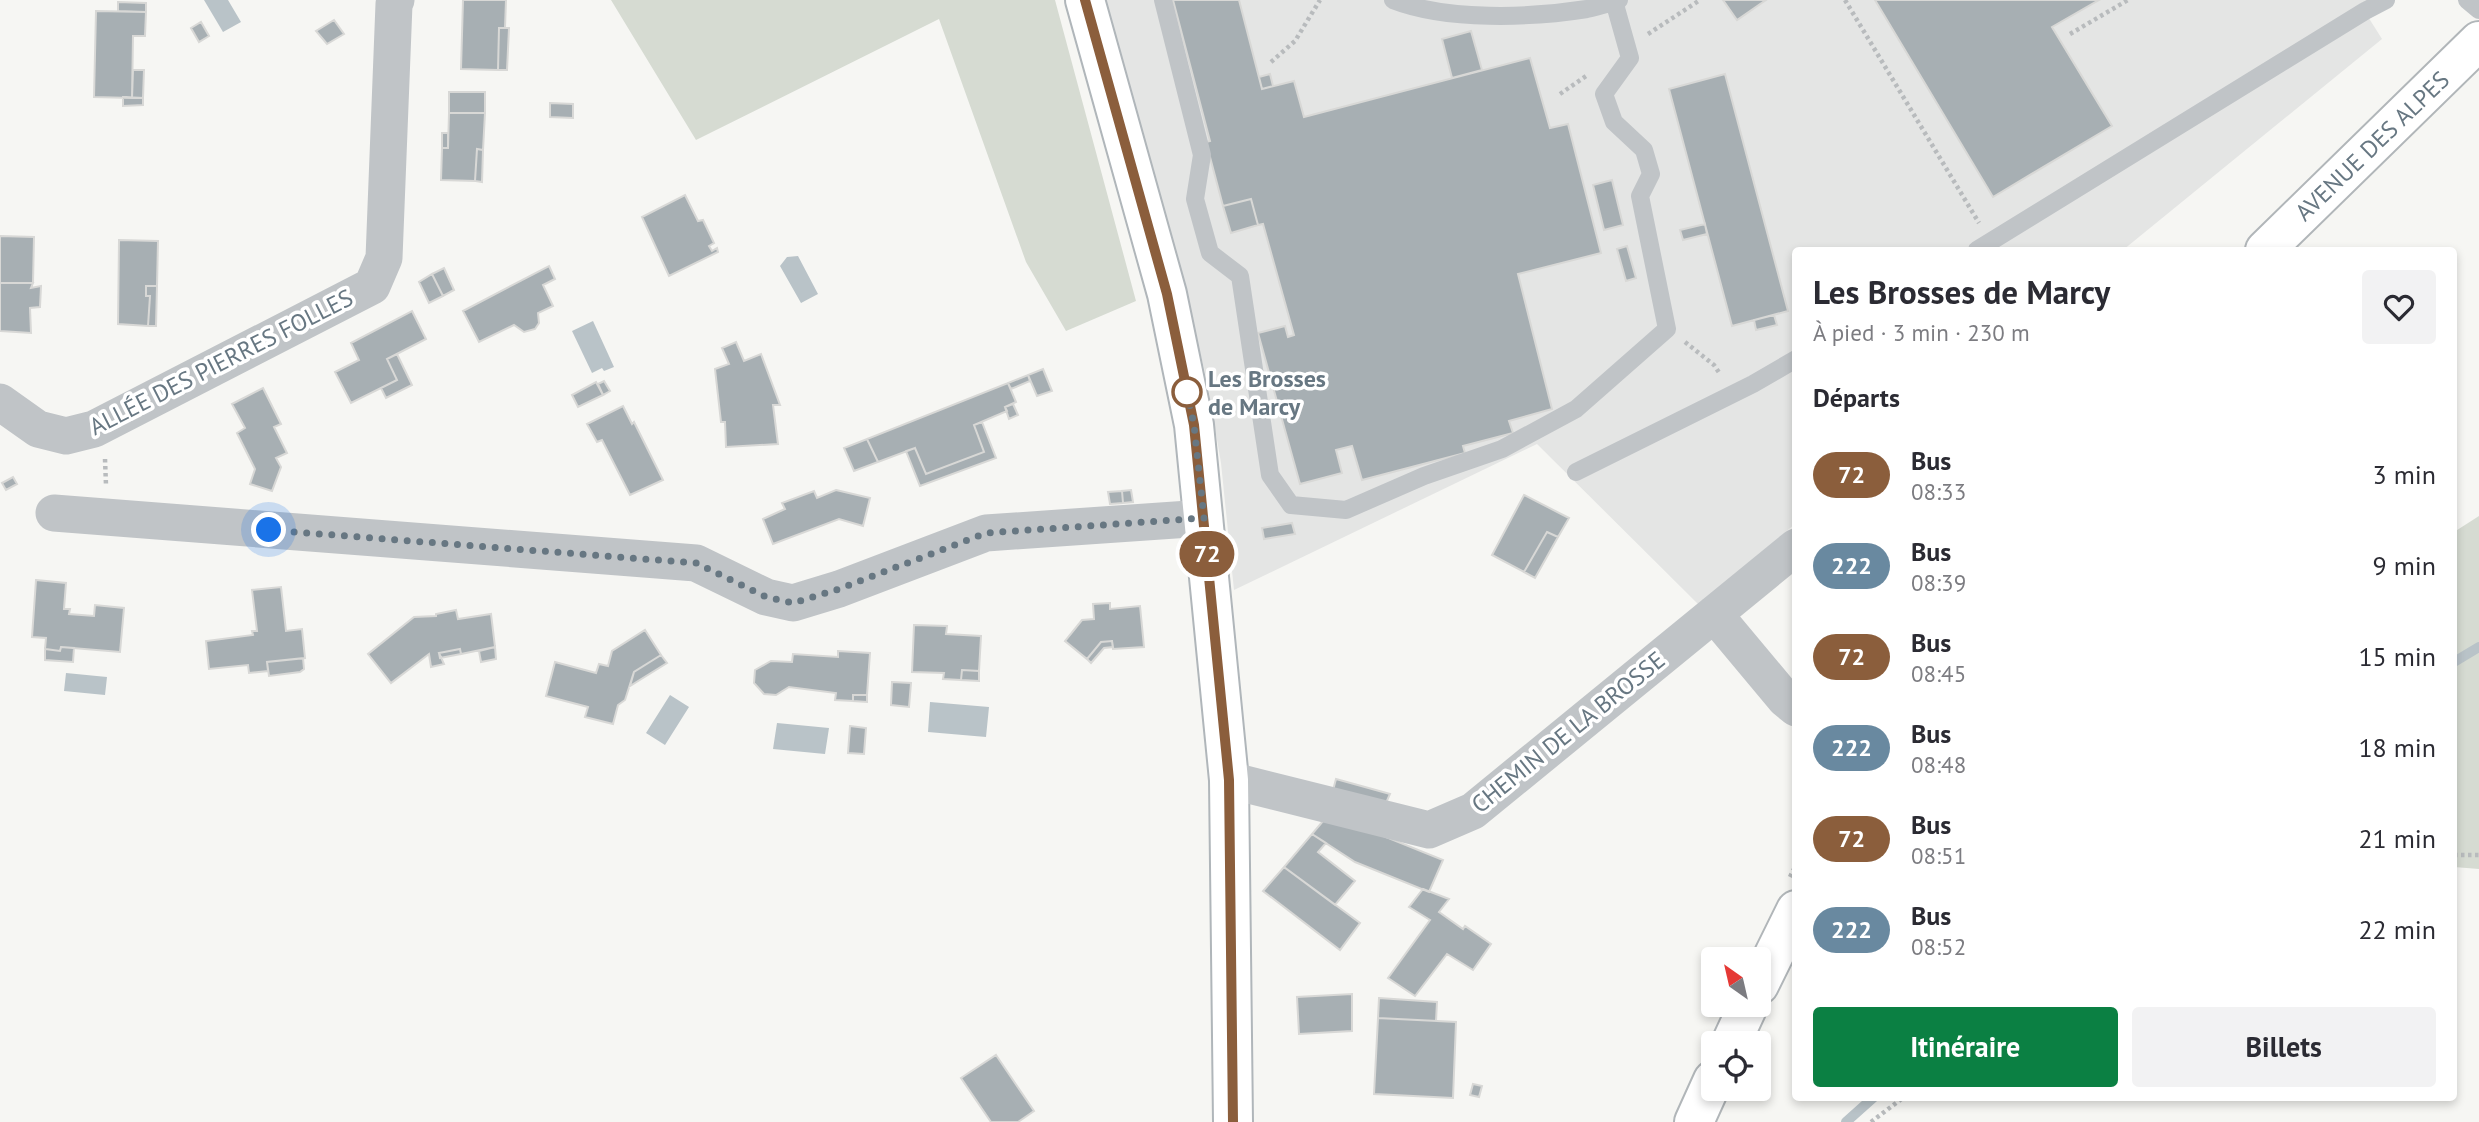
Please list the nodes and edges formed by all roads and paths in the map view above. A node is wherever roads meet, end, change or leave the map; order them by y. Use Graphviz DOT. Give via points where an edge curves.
graph roads {
  1 [pos="396,0"];
  2 [pos="1085,0"];
  3 [pos="1163,0"];
  4 [pos="1320,0"];
  5 [pos="1393,0"];
  6 [pos="1845,0"];
  7 [pos="2128,0"];
  8 [pos="2386,0"];
  9 [pos="2468,0"];
  10 [pos="1616,1"];
  11 [pos="2479,10"];
  12 [pos="2070,34"];
  13 [pos="2479,41"];
  14 [pos="1271,62"];
  15 [pos="1983,246"];
  16 [pos="2268,247"];
  17 [pos="1667,329"];
  18 [pos="1792,361"];
  19 [pos="1726,382"];
  20 [pos="0,402"];
  21 [pos="94,429"];
  22 [pos="1576,472"];
  23 [pos="54,513"];
  24 [pos="108,517"];
  25 [pos="1204,518"];
  26 [pos="1792,550"];
  27 [pos="1714,614"];
  28 [pos="1792,705"];
  29 [pos="1229,780"];
  30 [pos="2457,855"];
  31 [pos="2479,855"];
  32 [pos="1792,918"];
  33 [pos="1771,961"];
  34 [pos="1704,1101"];
  35 [pos="1899,1101"];
  36 [pos="1233,1122"];
  37 [pos="1695,1122"];
  38 [pos="1871,1122"];
  1 -- 21 [label="street, ALLÉE DES PIERRES FOLLES" via="384,258 372,286"];
  2 -- 25 [label="main road" via="1167,294 1194,425"];
  3 -- 17 [label="lane" via="1202,155 1195,199 1210,253 1240,276 1270,475 1291,505 1346,510 1502,449 1576,408"];
  4 -- 14 [label="path" via="1295,41"];
  5 -- 10 [label="lane" via="1412,7 1491,16 1589,9"];
  6 -- 15 [label="path"];
  7 -- 12 [label="path"];
  8 -- 15 [label="lane"];
  9 -- 11 [label="lane"];
  10 -- 17 [label="lane" via="1630,58 1604,94 1614,122 1644,150 1651,174 1640,196"];
  13 -- 16 [label="main road, AVENUE DES ALPES"];
  17 -- 19 [label="path" via="1714,365"];
  18 -- 22 [label="lane"];
  20 -- 21 [label="street, ALLÉE DES PIERRES FOLLES" via="38,429 66,436"];
  21 -- 24 [label="path" via="104,447"];
  23 -- 24 [label="street"];
  24 -- 25 [label="street" via="696,563 766,597 793,603 986,533"];
  25 -- 29 [label="main road"];
  26 -- 27 [label="street, CHEMIN DE LA BROSSE"];
  27 -- 28 [label="street"];
  27 -- 29 [label="street, CHEMIN DE LA BROSSE" via="1473,811 1429,830"];
  29 -- 36 [label="main road"];
  30 -- 31 [label="path"];
  32 -- 33 [label="main road"];
  34 -- 37 [label="main road"];
  35 -- 38 [label="path"];
}
